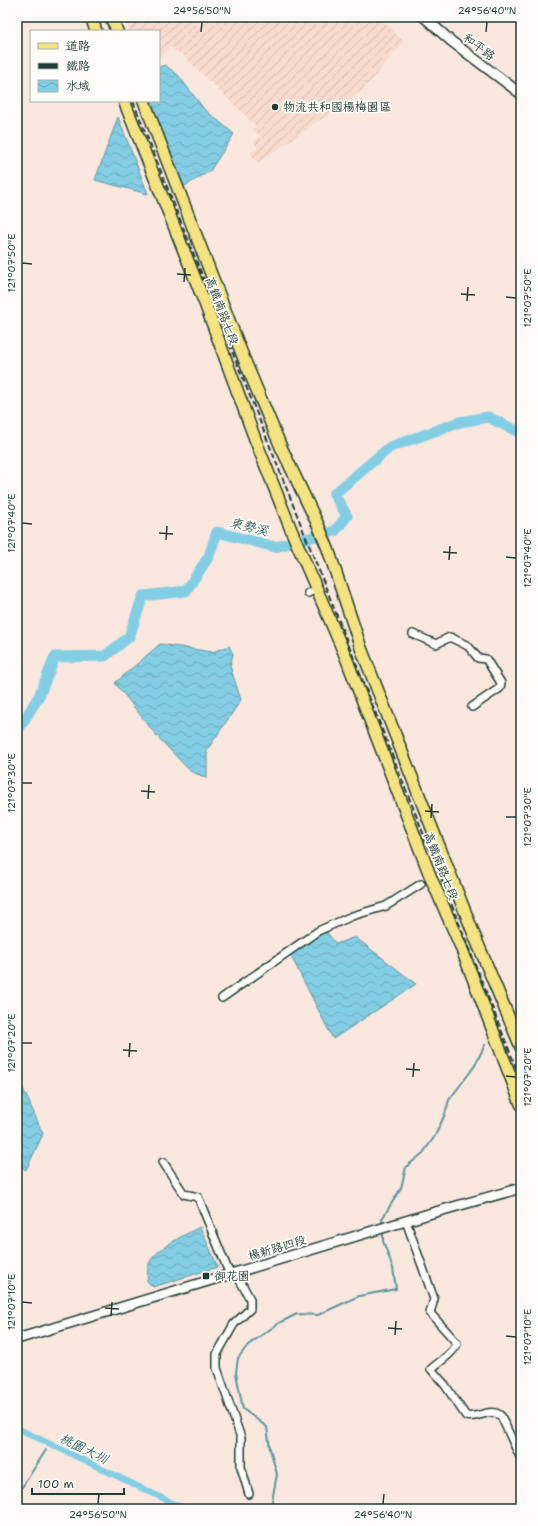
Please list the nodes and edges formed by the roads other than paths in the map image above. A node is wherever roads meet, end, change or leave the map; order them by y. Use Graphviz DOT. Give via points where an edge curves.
graph roads {
  1 [pos="91,17"];
  2 [pos="111,17"];
  3 [pos="424,17"];
  4 [pos="96,30"];
  5 [pos="117,30"];
  6 [pos="521,94"];
  7 [pos="124,102"];
  8 [pos="144,102"];
  9 [pos="413,634"];
  10 [pos="472,707"];
  11 [pos="421,884"];
  12 [pos="222,998"];
  13 [pos="521,1047"];
  14 [pos="521,1104"];
  15 [pos="163,1162"];
  16 [pos="521,1188"];
  17 [pos="406,1221"];
  18 [pos="233,1274"];
  19 [pos="17,1339"];
  20 [pos="521,1459"];
  21 [pos="250,1494"];
  1 -- 4 [label="main road"];
  2 -- 5 [label="main road"];
  3 -- 6 [label="main road, 和平路" via="451,41"];
  7 -- 14 [label="main road, 高鐵南路七段" via="206,306 299,549 312,591 345,655"];
  8 -- 13 [label="main road, 高鐵南路七段" via="244,359 281,447 319,527 475,937"];
  9 -- 10 [label="street" via="436,644 450,637 468,646 478,658 486,659 501,683 500,688"];
  11 -- 12 [label="street" via="386,906 352,916 318,931"];
  15 -- 18 [label="street" via="184,1194 198,1197"];
  16 -- 17 [label="main road, 楊新路四段"];
  17 -- 18 [label="main road, 楊新路四段"];
  17 -- 20 [label="street" via="434,1299 430,1313 457,1343 457,1346 431,1369 466,1416 492,1412 501,1416"];
  18 -- 19 [label="main road, 楊新路四段"];
  18 -- 21 [label="street" via="250,1299 250,1309 234,1324 220,1347 217,1368 241,1438 241,1467"];
}
